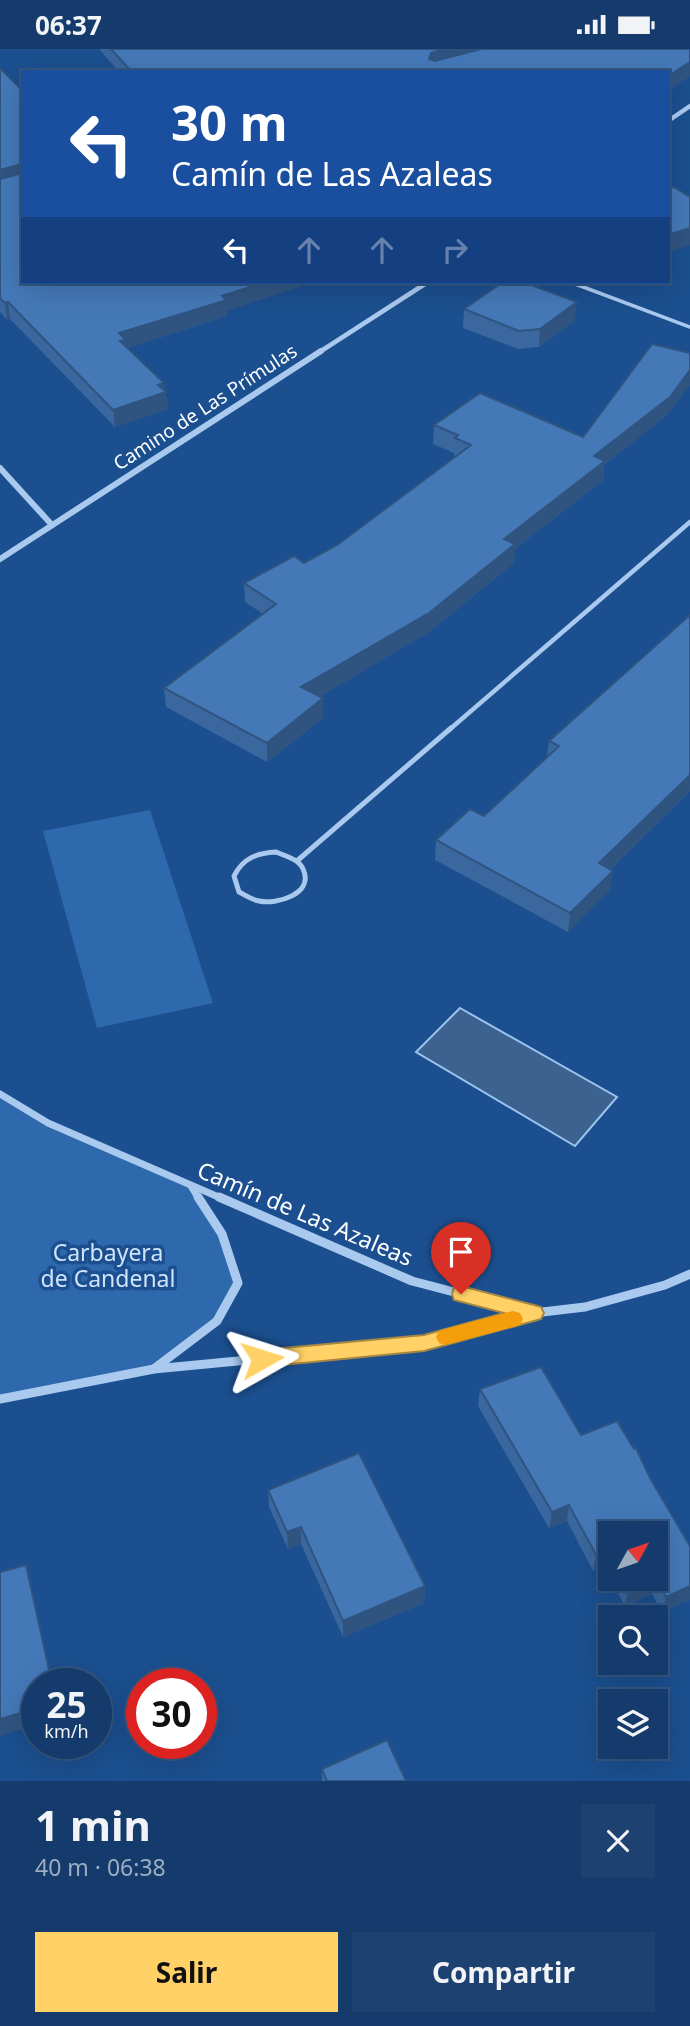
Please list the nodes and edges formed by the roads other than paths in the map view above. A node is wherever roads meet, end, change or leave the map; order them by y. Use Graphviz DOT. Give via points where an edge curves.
graph roads {
  1 [pos="690,106"];
  2 [pos="670,120"];
  3 [pos="425,284"];
  4 [pos="575,284"];
  5 [pos="690,327"];
  6 [pos="0,468"];
  7 [pos="690,522"];
  8 [pos="52,524"];
  9 [pos="0,559"];
  10 [pos="298,860"];
  11 [pos="0,1094"];
  12 [pos="191,1186"];
  13 [pos="690,1274"];
  14 [pos="534,1313"];
  15 [pos="154,1369"];
  16 [pos="0,1399"];
  1 -- 2 [label="street"];
  3 -- 8 [label="street, Camino de Las Prímulas"];
  4 -- 5 [label="lane"];
  6 -- 8 [label="street"];
  7 -- 10 [label="lane"];
  8 -- 9 [label="street, Camino de Las Prímulas"];
  10 -- 10 [label="lane" via="276,852 252,856 237,868 235,884 239,892 257,902 291,899 306,877"];
  11 -- 12 [label="street, Camín de Las Azaleas" via="48,1123"];
  12 -- 14 [label="street, Camín de Las Azaleas" via="412,1282"];
  12 -- 15 [label="street" via="222,1234 238,1283 217,1321"];
  13 -- 14 [label="street, Camín de Las Azaleas" via="585,1307"];
  14 -- 15 [label="street" via="424,1343"];
  15 -- 16 [label="street"];
}
